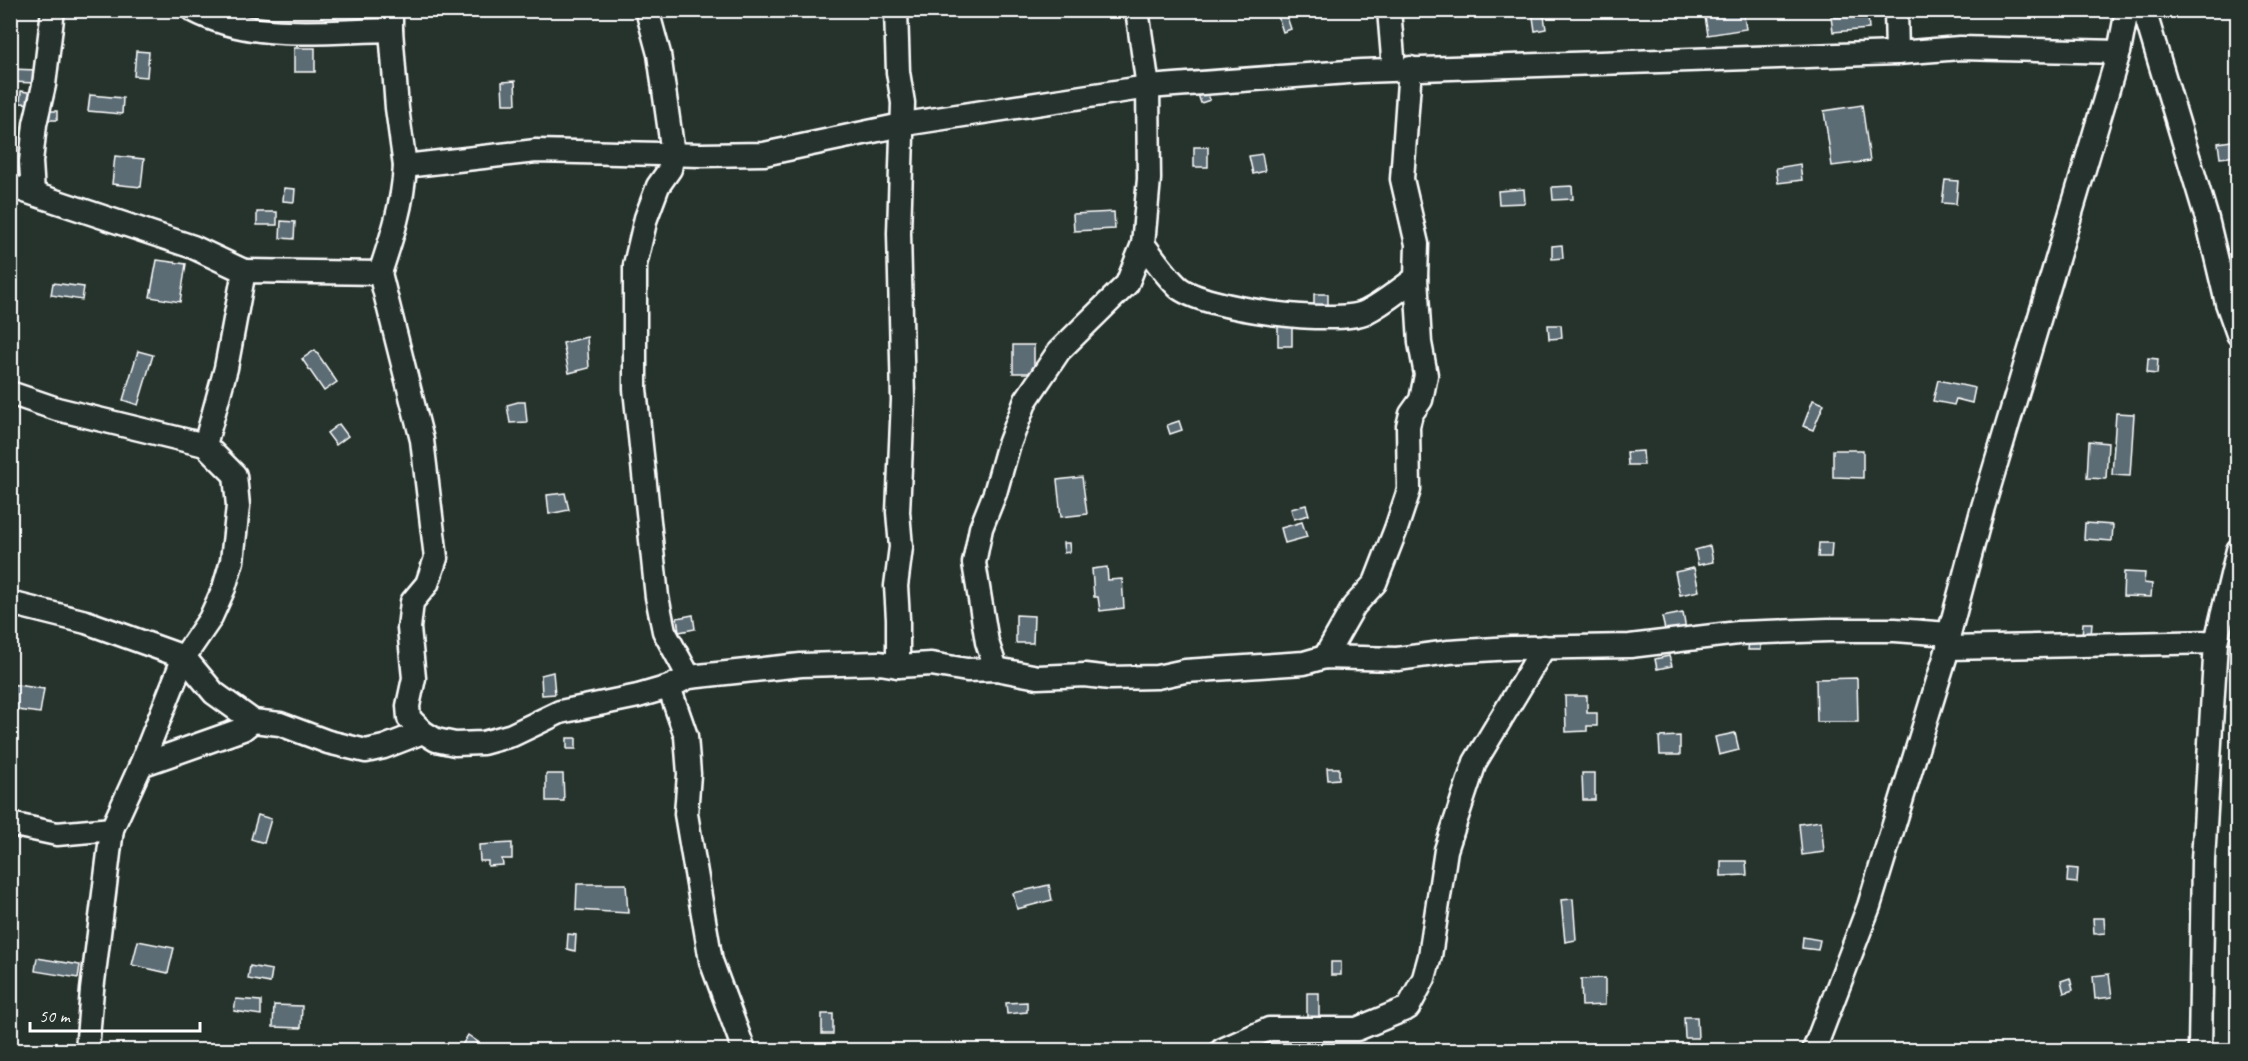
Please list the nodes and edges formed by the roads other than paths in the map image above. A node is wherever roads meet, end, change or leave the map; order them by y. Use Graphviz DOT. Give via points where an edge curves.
graph roads {
  1 [pos="53,10"];
  2 [pos="193,10"];
  3 [pos="647,10"];
  4 [pos="896,10"];
  5 [pos="1137,10"];
  6 [pos="1389,10"];
  7 [pos="1896,10"];
  8 [pos="2127,10"];
  9 [pos="2144,10"];
  10 [pos="391,20"];
  11 [pos="2119,52"];
  12 [pos="1897,53"];
  13 [pos="1402,69"];
  14 [pos="1148,87"];
  15 [pos="902,125"];
  16 [pos="673,154"];
  17 [pos="405,166"];
  18 [pos="10,186"];
  19 [pos="33,194"];
  20 [pos="1143,244"];
  21 [pos="244,271"];
  22 [pos="380,273"];
  23 [pos="1416,279"];
  24 [pos="2232,303"];
  25 [pos="2238,334"];
  26 [pos="10,393"];
  27 [pos="205,445"];
  28 [pos="2238,550"];
  29 [pos="10,603"];
  30 [pos="1949,641"];
  31 [pos="2216,642"];
  32 [pos="1544,647"];
  33 [pos="184,657"];
  34 [pos="1325,657"];
  35 [pos="898,666"];
  36 [pos="996,669"];
  37 [pos="679,682"];
  38 [pos="253,721"];
  39 [pos="423,732"];
  40 [pos="141,765"];
  41 [pos="10,824"];
  42 [pos="112,829"];
  43 [pos="87,1050"];
  44 [pos="744,1050"];
  45 [pos="1222,1050"];
  46 [pos="1814,1050"];
  47 [pos="2200,1050"];
  1 -- 19 [label="street" via="35,124"];
  2 -- 10 [label="street" via="207,18 270,31"];
  3 -- 16 [label="street" via="659,54"];
  4 -- 15 [label="street"];
  5 -- 14 [label="street"];
  6 -- 13 [label="street"];
  7 -- 12 [label="street"];
  8 -- 11 [label="street"];
  9 -- 24 [label="street"];
  10 -- 17 [label="street"];
  11 -- 12 [label="street" via="1960,48"];
  11 -- 30 [label="street" via="1986,495"];
  12 -- 13 [label="street"];
  13 -- 14 [label="street"];
  13 -- 23 [label="street" via="1402,179 1417,244"];
  14 -- 15 [label="street"];
  14 -- 20 [label="street" via="1149,179"];
  15 -- 16 [label="street" via="764,154"];
  15 -- 35 [label="street" via="899,233 903,400 898,512 901,547 896,586"];
  16 -- 17 [label="street" via="536,151"];
  16 -- 37 [label="street" via="670,169 658,186 646,218 635,265 635,389 657,597"];
  17 -- 22 [label="street" via="399,214"];
  18 -- 19 [label="street"];
  19 -- 21 [label="street" via="193,247"];
  20 -- 23 [label="street" via="1179,288 1249,311 1336,318 1365,313"];
  20 -- 36 [label="street" via="1127,284 1059,351 1026,400 1008,447 981,528 974,563 987,642"];
  21 -- 22 [label="street"];
  21 -- 27 [label="street" via="226,368"];
  22 -- 39 [label="street" via="422,440 433,522 436,558 427,584 412,602 409,628 414,678 409,718"];
  23 -- 34 [label="street" via="1426,375 1421,400 1408,426 1409,489 1375,583 1354,606"];
  24 -- 25 [label="street"];
  26 -- 27 [label="street" via="57,409"];
  27 -- 33 [label="street" via="235,475 238,506 232,561 224,588 210,619"];
  28 -- 31 [label="street"];
  29 -- 33 [label="street" via="86,622"];
  30 -- 31 [label="street"];
  30 -- 32 [label="street" via="1895,630 1828,630 1704,636 1630,646"];
  30 -- 46 [label="street" via="1869,906"];
  31 -- 47 [label="street" via="2203,860"];
  32 -- 34 [label="street" via="1397,659"];
  32 -- 45 [label="street" via="1475,762 1446,849 1430,956 1424,978 1408,1008 1357,1029 1269,1029"];
  33 -- 38 [label="street" via="214,693"];
  33 -- 40 [label="street"];
  34 -- 36 [label="street" via="1304,663 1185,671 1157,677 1038,677"];
  35 -- 36 [label="street" via="931,664 967,670"];
  35 -- 37 [label="street" via="801,665"];
  37 -- 39 [label="street" via="638,696 560,712 512,735 483,743 454,744"];
  37 -- 44 [label="street" via="686,736 686,814 711,961"];
  38 -- 39 [label="street" via="280,724 366,751"];
  38 -- 40 [label="street" via="243,729"];
  40 -- 42 [label="street"];
  41 -- 42 [label="street" via="57,834"];
  42 -- 43 [label="street"];
}
